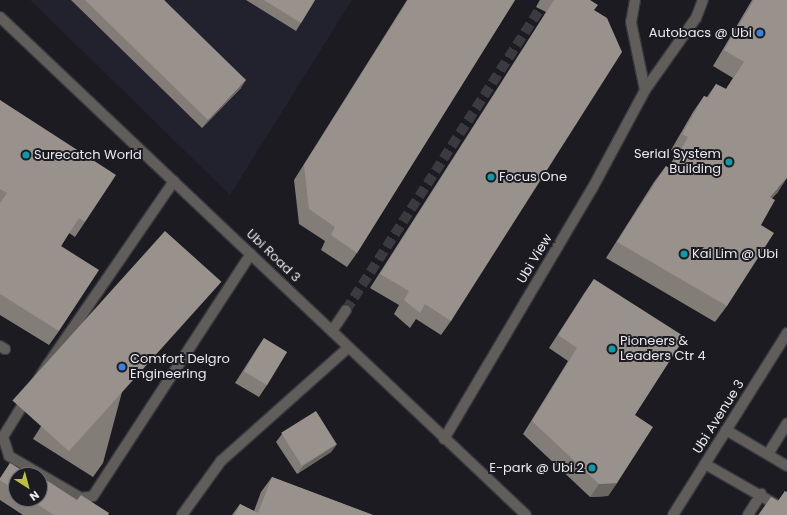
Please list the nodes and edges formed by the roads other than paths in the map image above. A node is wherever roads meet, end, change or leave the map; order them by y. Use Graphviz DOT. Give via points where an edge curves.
graph roads {
  1 [pos="635,0"];
  2 [pos="703,0"];
  3 [pos="0,17"];
  4 [pos="645,90"];
  5 [pos="174,181"];
  6 [pos="251,254"];
  7 [pos="346,310"];
  8 [pos="332,330"];
  9 [pos="787,333"];
  10 [pos="349,347"];
  11 [pos="787,424"];
  12 [pos="726,430"];
  13 [pos="444,439"];
  14 [pos="768,454"];
  15 [pos="706,464"];
  16 [pos="787,466"];
  17 [pos="761,494"];
  18 [pos="787,511"];
  19 [pos="182,515"];
  20 [pos="526,515"];
  21 [pos="673,515"];
  22 [pos="748,515"];
  1 -- 4 [label="street" via="631,22"];
  2 -- 4 [label="street, Ubi View" via="696,18"];
  3 -- 5 [label="street, Ubi Road 3"];
  4 -- 13 [label="street, Ubi View" via="592,189"];
  5 -- 6 [label="street, Ubi Road 3"];
  5 -- 6 [label="street" via="48,364 3,437 9,456 82,498 93,496"];
  6 -- 8 [label="street, Ubi Road 3"];
  7 -- 8 [label="street"];
  8 -- 10 [label="street, Ubi Road 3"];
  9 -- 12 [label="street, Ubi Avenue 3"];
  10 -- 13 [label="street, Ubi Road 3"];
  10 -- 19 [label="street" via="221,461"];
  11 -- 14 [label="street"];
  12 -- 14 [label="street"];
  12 -- 15 [label="street, Ubi Avenue 3"];
  13 -- 20 [label="street, Ubi Road 3"];
  14 -- 16 [label="street"];
  15 -- 17 [label="street"];
  15 -- 21 [label="street, Ubi Avenue 3"];
  17 -- 18 [label="street"];
  17 -- 22 [label="street"];
}
